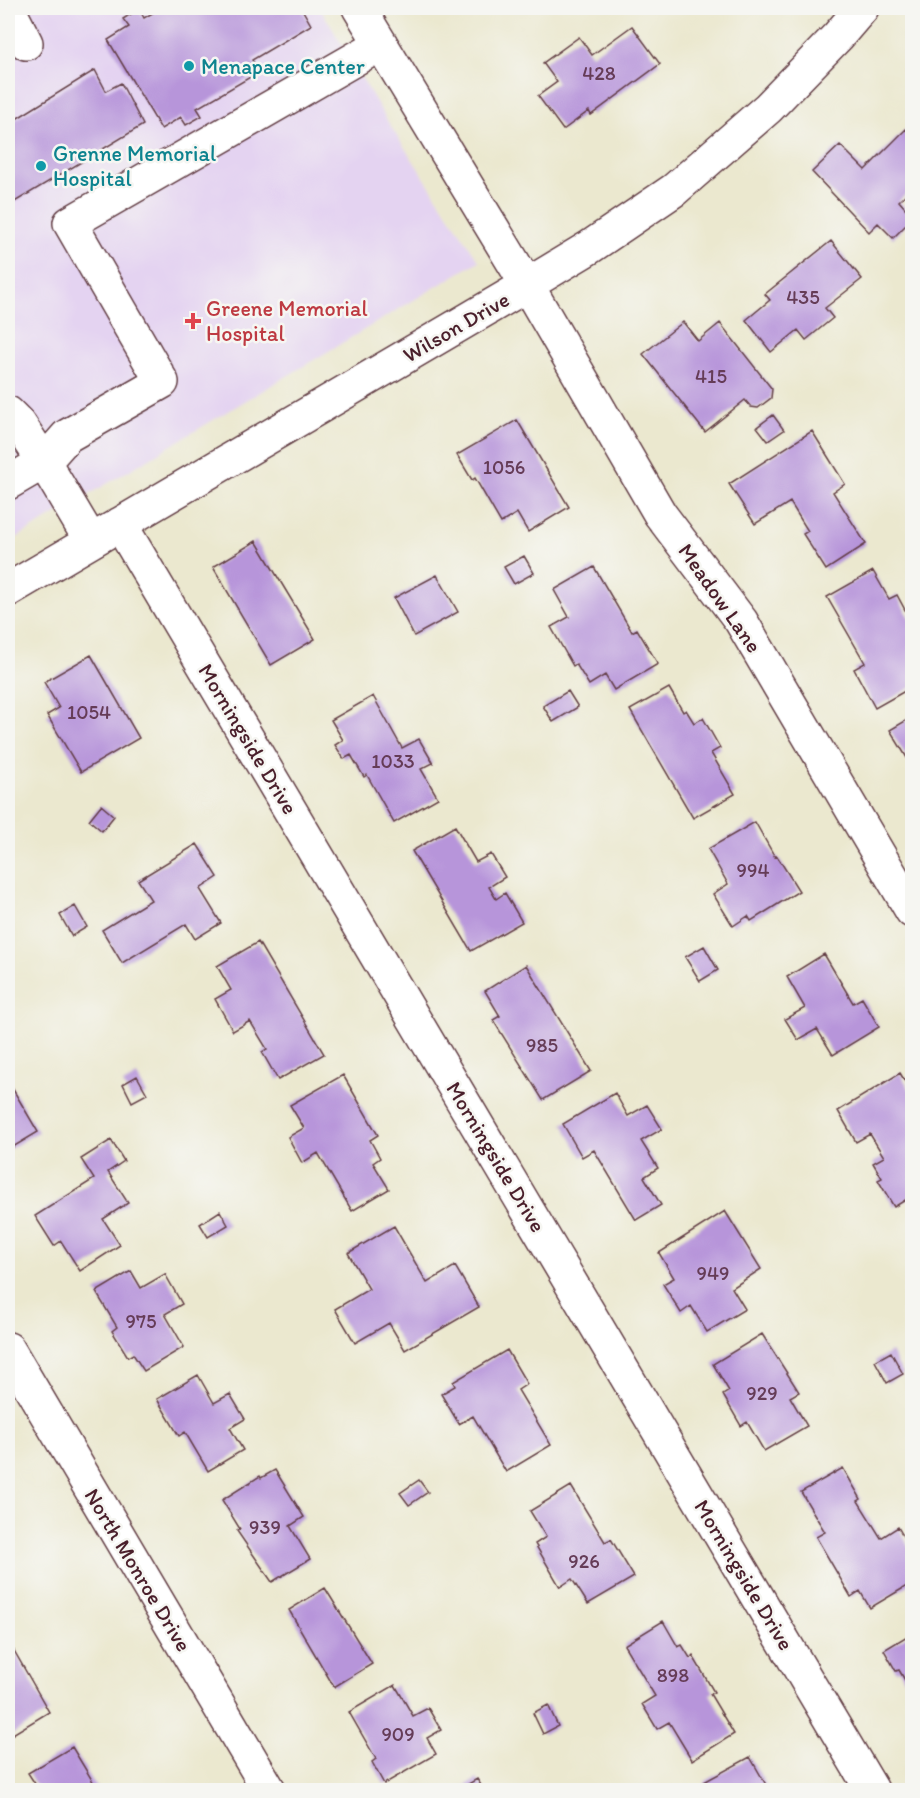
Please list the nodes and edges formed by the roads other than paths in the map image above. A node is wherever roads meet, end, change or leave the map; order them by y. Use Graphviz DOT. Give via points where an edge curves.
graph roads {
  1 [pos="8,8"];
  2 [pos="359,8"];
  3 [pos="862,8"];
  4 [pos="26,44"];
  5 [pos="381,44"];
  6 [pos="527,285"];
  7 [pos="8,413"];
  8 [pos="44,462"];
  9 [pos="8,483"];
  10 [pos="120,524"];
  11 [pos="91,541"];
  12 [pos="8,590"];
  13 [pos="912,911"];
  14 [pos="8,1349"];
  15 [pos="269,1791"];
  16 [pos="873,1791"];
  1 -- 4 [label="street"];
  2 -- 5 [label="street, Meadow Lane"];
  3 -- 6 [label="street, Wilson Drive" via="768,108 674,190"];
  5 -- 6 [label="street, Meadow Lane"];
  5 -- 8 [label="street" via="70,224 162,382 67,436"];
  6 -- 10 [label="street, Wilson Drive"];
  6 -- 13 [label="street, Meadow Lane" via="660,514 741,621"];
  7 -- 8 [label="street"];
  8 -- 9 [label="street"];
  8 -- 11 [label="street"];
  10 -- 11 [label="street, Wilson Drive"];
  10 -- 16 [label="street, Morningside Drive"];
  11 -- 12 [label="street, Wilson Drive"];
  14 -- 15 [label="street, North Monroe Drive"];
}
